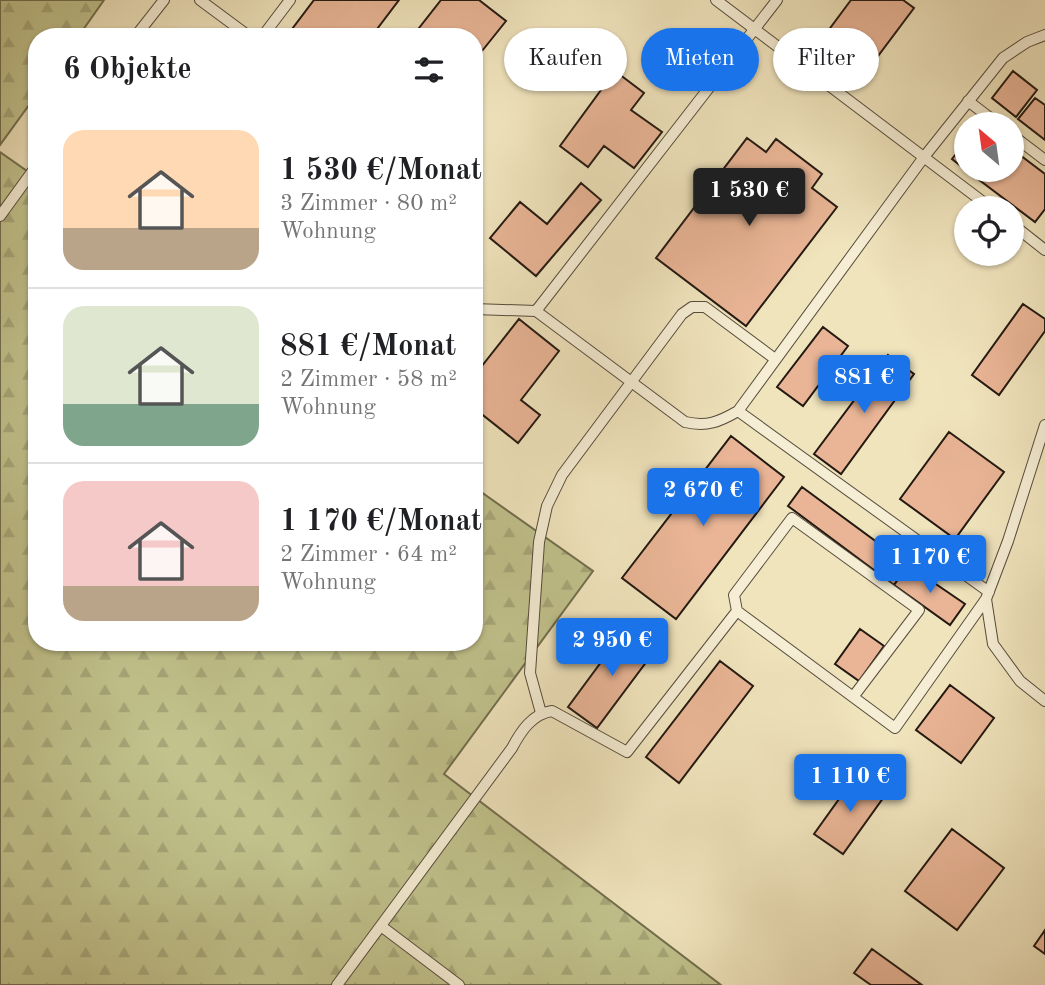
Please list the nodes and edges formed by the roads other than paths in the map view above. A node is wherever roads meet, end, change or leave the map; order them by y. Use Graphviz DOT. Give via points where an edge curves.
graph roads {
  1 [pos="164,0"];
  2 [pos="200,0"];
  3 [pos="290,0"];
  4 [pos="716,0"];
  5 [pos="777,0"];
  6 [pos="142,28"];
  7 [pos="238,28"];
  8 [pos="269,28"];
  9 [pos="749,28"];
  10 [pos="757,28"];
  11 [pos="1045,35"];
  12 [pos="759,36"];
  13 [pos="708,91"];
  14 [pos="968,101"];
  15 [pos="982,112"];
  16 [pos="1024,144"];
  17 [pos="923,157"];
  18 [pos="1045,160"];
  19 [pos="28,177"];
  20 [pos="975,196"];
  21 [pos="0,216"];
  22 [pos="1024,233"];
  23 [pos="1045,250"];
  24 [pos="483,309"];
  25 [pos="536,311"];
  26 [pos="775,359"];
  27 [pos="631,382"];
  28 [pos="738,411"];
  29 [pos="1045,425"];
  30 [pos="987,596"];
  31 [pos="737,611"];
  32 [pos="853,697"];
  33 [pos="1045,701"];
  34 [pos="541,713"];
  35 [pos="381,926"];
  36 [pos="337,985"];
  37 [pos="459,985"];
  1 -- 6 [label="lane"];
  2 -- 7 [label="lane"];
  3 -- 8 [label="lane"];
  4 -- 9 [label="lane"];
  5 -- 10 [label="lane"];
  11 -- 14 [label="lane" via="1003,58"];
  12 -- 17 [label="lane"];
  13 -- 25 [label="lane"];
  14 -- 15 [label="lane"];
  14 -- 17 [label="lane"];
  16 -- 18 [label="lane"];
  17 -- 20 [label="lane"];
  17 -- 26 [label="lane"];
  19 -- 21 [label="lane"];
  22 -- 23 [label="lane"];
  24 -- 25 [label="lane"];
  25 -- 27 [label="lane"];
  26 -- 27 [label="lane" via="705,307 692,307"];
  26 -- 28 [label="lane"];
  27 -- 28 [label="lane" via="685,422 701,426 718,423"];
  27 -- 34 [label="lane" via="562,475 547,506 539,542 530,673"];
  28 -- 30 [label="lane"];
  29 -- 30 [label="lane"];
  30 -- 32 [label="lane" via="895,728"];
  30 -- 33 [label="lane" via="993,644 1020,681"];
  31 -- 32 [label="lane"];
  31 -- 32 [label="lane" via="734,595 792,518 919,610"];
  31 -- 34 [label="lane" via="627,752 552,711"];
  34 -- 35 [label="lane" via="521,732"];
  35 -- 36 [label="lane"];
  35 -- 37 [label="lane"];
}
